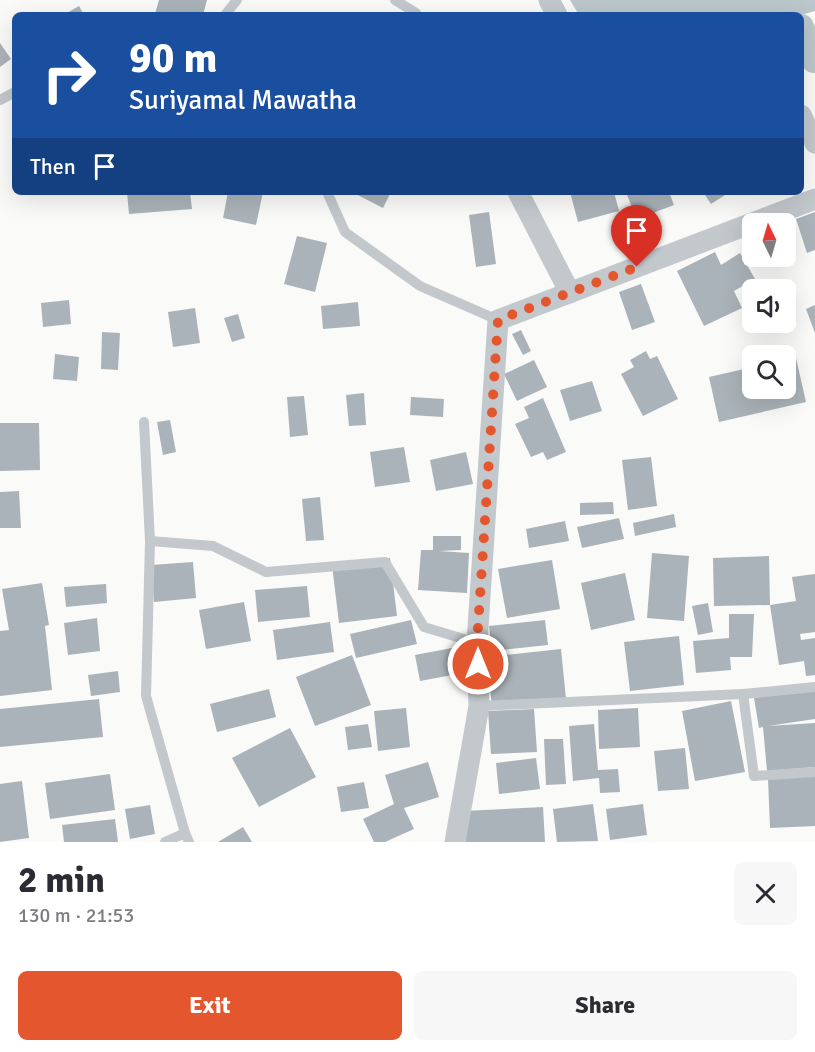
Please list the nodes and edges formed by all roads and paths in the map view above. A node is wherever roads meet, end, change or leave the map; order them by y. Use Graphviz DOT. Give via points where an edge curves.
graph roads {
  1 [pos="237,0"];
  2 [pos="395,0"];
  3 [pos="227,12"];
  4 [pos="414,12"];
  5 [pos="804,121"];
  6 [pos="815,143"];
  7 [pos="328,195"];
  8 [pos="520,195"];
  9 [pos="815,199"];
  10 [pos="570,293"];
  11 [pos="498,320"];
  12 [pos="144,422"];
  13 [pos="150,541"];
  14 [pos="477,643"];
  15 [pos="815,687"];
  16 [pos="743,694"];
  17 [pos="479,706"];
  18 [pos="815,772"];
  19 [pos="187,838"];
  20 [pos="165,842"];
  21 [pos="455,842"];
  1 -- 3 [label="lane"];
  2 -- 4 [label="lane"];
  5 -- 6 [label="street"];
  7 -- 11 [label="lane" via="345,232 420,286"];
  8 -- 10 [label="street"];
  9 -- 10 [label="street"];
  10 -- 11 [label="street"];
  11 -- 14 [label="street"];
  12 -- 13 [label="lane"];
  13 -- 14 [label="lane" via="213,546 266,572 385,562 424,627"];
  13 -- 19 [label="lane" via="146,696"];
  14 -- 17 [label="street"];
  15 -- 16 [label="lane"];
  16 -- 17 [label="lane"];
  16 -- 18 [label="lane" via="754,776"];
  17 -- 21 [label="street"];
  19 -- 20 [label="lane"];
}
